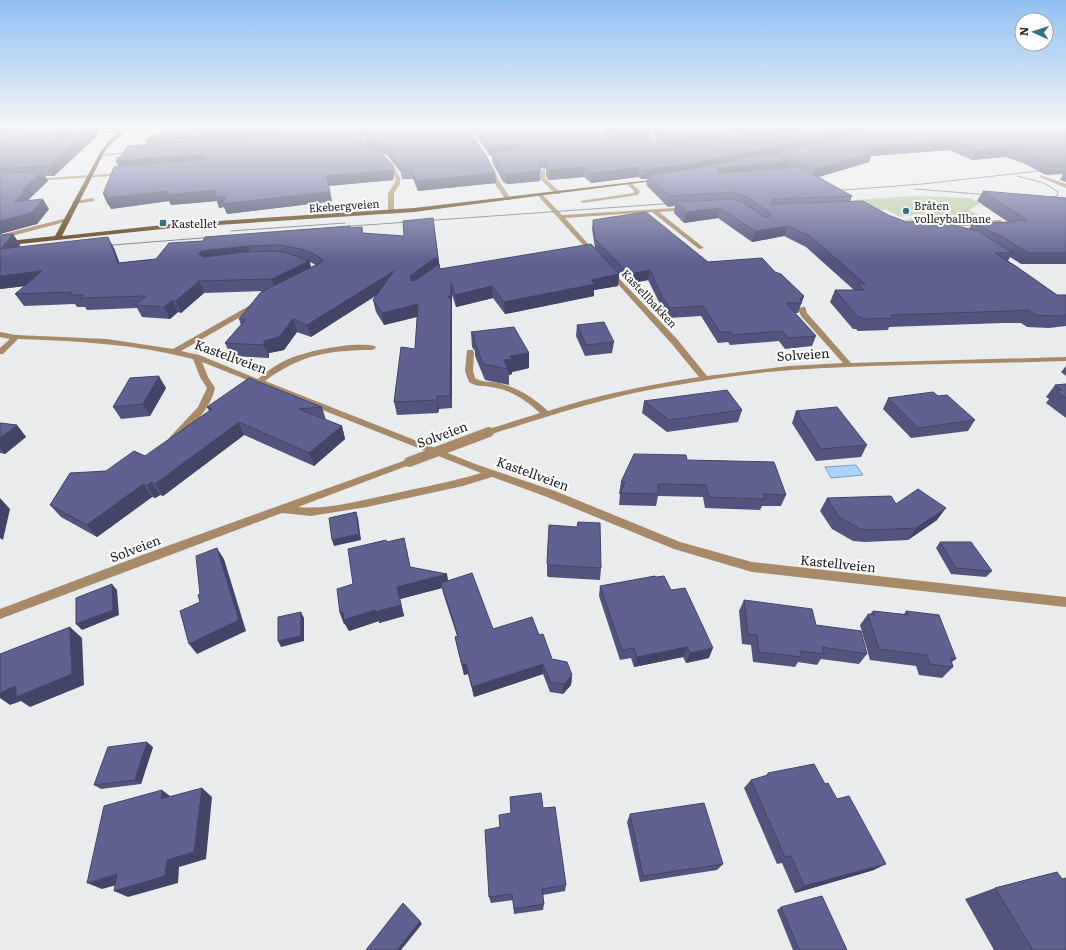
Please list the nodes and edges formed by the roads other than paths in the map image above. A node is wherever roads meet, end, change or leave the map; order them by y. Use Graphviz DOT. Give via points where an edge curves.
graph roads {
  1 [pos="91,172"];
  2 [pos="395,172"];
  3 [pos="493,172"];
  4 [pos="543,172"];
  5 [pos="128,174"];
  6 [pos="1042,176"];
  7 [pos="88,177"];
  8 [pos="1061,177"];
  9 [pos="668,179"];
  10 [pos="1049,179"];
  11 [pos="24,180"];
  12 [pos="630,184"];
  13 [pos="1066,186"];
  14 [pos="558,194"];
  15 [pos="541,196"];
  16 [pos="508,199"];
  17 [pos="92,200"];
  18 [pos="583,201"];
  19 [pos="75,202"];
  20 [pos="697,207"];
  21 [pos="653,210"];
  22 [pos="391,212"];
  23 [pos="559,217"];
  24 [pos="67,220"];
  25 [pos="1000,222"];
  26 [pos="938,231"];
  27 [pos="945,232"];
  28 [pos="954,234"];
  29 [pos="0,236"];
  30 [pos="58,237"];
  31 [pos="0,244"];
  32 [pos="586,245"];
  33 [pos="579,247"];
  34 [pos="701,248"];
  35 [pos="262,302"];
  36 [pos="802,309"];
  37 [pos="1,335"];
  38 [pos="16,337"];
  39 [pos="372,348"];
  40 [pos="174,350"];
  41 [pos="0,352"];
  42 [pos="470,352"];
  43 [pos="196,357"];
  44 [pos="1066,359"];
  45 [pos="849,365"];
  46 [pos="705,379"];
  47 [pos="260,381"];
  48 [pos="545,413"];
  49 [pos="166,447"];
  50 [pos="493,473"];
  51 [pos="281,509"];
  52 [pos="1066,602"];
  53 [pos="0,614"];
  1 -- 7 [label="main road"];
  2 -- 22 [label="street" via="398,178 391,193"];
  3 -- 16 [label="street"];
  4 -- 14 [label="street" via="542,178"];
  5 -- 7 [label="street"];
  6 -- 10 [label="street"];
  7 -- 11 [label="street"];
  7 -- 19 [label="main road"];
  8 -- 10 [label="street"];
  9 -- 12 [label="main road, Ekebergveien"];
  10 -- 13 [label="street"];
  12 -- 14 [label="main road, Ekebergveien"];
  12 -- 18 [label="street" via="637,191 636,194"];
  14 -- 15 [label="main road, Ekebergveien"];
  15 -- 16 [label="main road, Ekebergveien"];
  15 -- 23 [label="street, Kastellbakken"];
  16 -- 22 [label="main road, Ekebergveien"];
  17 -- 19 [label="street"];
  19 -- 24 [label="main road"];
  20 -- 21 [label="street"];
  21 -- 23 [label="street"];
  21 -- 34 [label="street"];
  22 -- 30 [label="main road, Ekebergveien" via="191,225"];
  23 -- 32 [label="street, Kastellbakken"];
  24 -- 29 [label="street" via="48,223 23,233"];
  24 -- 30 [label="main road"];
  25 -- 27 [label="street" via="952,225 948,226"];
  26 -- 27 [label="street"];
  27 -- 28 [label="street"];
  30 -- 31 [label="main road, Ekebergveien"];
  32 -- 33 [label="street"];
  32 -- 46 [label="street, Kastellbakken" via="674,341"];
  35 -- 40 [label="street"];
  36 -- 45 [label="street"];
  37 -- 38 [label="street, Kastellveien"];
  38 -- 40 [label="street, Kastellveien" via="108,340"];
  38 -- 41 [label="street"];
  39 -- 47 [label="street" via="341,350 296,359 285,363"];
  40 -- 43 [label="street, Kastellveien"];
  42 -- 48 [label="street" via="470,376 473,380 513,392 534,402"];
  43 -- 47 [label="street, Kastellveien"];
  43 -- 49 [label="street" via="211,388 210,396 194,419"];
  44 -- 45 [label="street, Solveien"];
  45 -- 46 [label="street, Solveien" via="789,368"];
  46 -- 48 [label="street, Solveien" via="664,385"];
  47 -- 50 [label="street, Kastellveien"];
  48 -- 51 [label="street, Solveien, bridge"];
  50 -- 51 [label="street, Solveien" via="360,504 311,512"];
  50 -- 52 [label="street, Kastellveien" via="678,546 752,567"];
  51 -- 53 [label="street, Solveien"];
}
